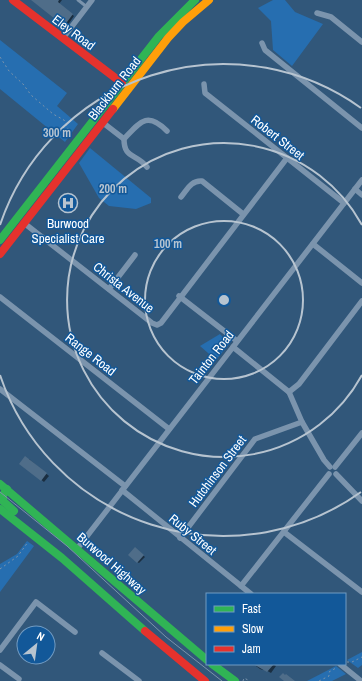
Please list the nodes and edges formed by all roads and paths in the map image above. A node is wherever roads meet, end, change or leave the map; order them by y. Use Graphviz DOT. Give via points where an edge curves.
graph roads {
  1 [pos="13,0"];
  2 [pos="78,0"];
  3 [pos="92,0"];
  4 [pos="195,0"];
  5 [pos="209,0"];
  6 [pos="86,7"];
  7 [pos="318,13"];
  8 [pos="63,38"];
  9 [pos="362,42"];
  10 [pos="262,43"];
  11 [pos="0,57"];
  12 [pos="204,84"];
  13 [pos="125,86"];
  14 [pos="102,122"];
  15 [pos="362,128"];
  16 [pos="167,132"];
  17 [pos="124,139"];
  18 [pos="76,142"];
  19 [pos="287,158"];
  20 [pos="147,166"];
  21 [pos="362,180"];
  22 [pos="355,189"];
  23 [pos="362,195"];
  24 [pos="181,197"];
  25 [pos="344,203"];
  26 [pos="243,214"];
  27 [pos="20,221"];
  28 [pos="0,240"];
  29 [pos="313,244"];
  30 [pos="0,254"];
  31 [pos="136,255"];
  32 [pos="362,283"];
  33 [pos="109,289"];
  34 [pos="179,296"];
  35 [pos="0,297"];
  36 [pos="362,301"];
  37 [pos="237,341"];
  38 [pos="233,347"];
  39 [pos="0,389"];
  40 [pos="289,392"];
  41 [pos="302,422"];
  42 [pos="169,429"];
  43 [pos="362,433"];
  44 [pos="333,467"];
  45 [pos="329,474"];
  46 [pos="336,474"];
  47 [pos="0,484"];
  48 [pos="124,488"];
  49 [pos="7,489"];
  50 [pos="362,501"];
  51 [pos="0,509"];
  52 [pos="284,532"];
  53 [pos="30,536"];
  54 [pos="180,538"];
  55 [pos="77,549"];
  56 [pos="0,569"];
  57 [pos="241,586"];
  58 [pos="362,592"];
  59 [pos="250,593"];
  60 [pos="74,632"];
  61 [pos="0,650"];
  62 [pos="102,653"];
  63 [pos="362,657"];
  64 [pos="206,659"];
  65 [pos="346,663"];
  66 [pos="0,665"];
  67 [pos="213,665"];
  68 [pos="340,665"];
  69 [pos="343,665"];
  70 [pos="20,679"];
  71 [pos="229,679"];
  72 [pos="139,681"];
  73 [pos="205,681"];
  74 [pos="242,681"];
  75 [pos="250,681"];
  76 [pos="319,681"];
  77 [pos="361,681"];
  1 -- 8 [label="main road, Eley Road"];
  2 -- 6 [label="lane"];
  3 -- 6 [label="street"];
  4 -- 13 [label="main road, Blackburn Road" via="168,25"];
  5 -- 13 [label="main road, Blackburn Road" via="183,22"];
  6 -- 8 [label="street"];
  7 -- 9 [label="street" via="331,17"];
  8 -- 13 [label="main road, Eley Road"];
  10 -- 15 [label="street" via="265,50"];
  11 -- 18 [label="path" via="31,95 64,120 68,132"];
  12 -- 19 [label="street, Robert Street" via="206,93"];
  13 -- 14 [label="main road, Blackburn Road"];
  13 -- 18 [label="main road, Blackburn Road"];
  14 -- 17 [label="street"];
  14 -- 27 [label="main road, Blackburn Road"];
  16 -- 17 [label="street" via="153,120 146,120"];
  17 -- 20 [label="street" via="124,149"];
  18 -- 27 [label="main road, Blackburn Road"];
  19 -- 25 [label="street, Robert Street"];
  19 -- 26 [label="street, Christa Avenue"];
  21 -- 22 [label="street, Tainton Road"];
  22 -- 23 [label="street"];
  22 -- 25 [label="street, Tainton Road"];
  24 -- 26 [label="street" via="191,185 197,181 202,182"];
  25 -- 29 [label="street, Tainton Road"];
  26 -- 34 [label="street, Christa Avenue"];
  27 -- 28 [label="main road, Blackburn Road"];
  27 -- 30 [label="main road, Blackburn Road"];
  27 -- 33 [label="street, Christa Avenue"];
  29 -- 32 [label="street"];
  29 -- 37 [label="street, Tainton Road"];
  31 -- 33 [label="street"];
  33 -- 34 [label="street, Christa Avenue" via="157,325"];
  34 -- 37 [label="street"];
  35 -- 42 [label="street, Range Road"];
  36 -- 40 [label="street" via="299,384"];
  37 -- 38 [label="street, Tainton Road"];
  38 -- 40 [label="street"];
  38 -- 42 [label="street, Tainton Road"];
  39 -- 48 [label="street, Ruby Street"];
  40 -- 41 [label="street"];
  41 -- 44 [label="street" via="324,460"];
  41 -- 54 [label="street, Hutchinson Street" via="255,439"];
  42 -- 48 [label="street, Tainton Road"];
  43 -- 44 [label="street"];
  44 -- 45 [label="street" via="328,469"];
  44 -- 46 [label="street"];
  45 -- 46 [label="street"];
  45 -- 52 [label="street"];
  46 -- 50 [label="street"];
  47 -- 49 [label="main road, Burwood Highway"];
  48 -- 54 [label="street, Ruby Street"];
  48 -- 55 [label="street, Tainton Road"];
  49 -- 53 [label="main road" via="3,501 20,517"];
  49 -- 55 [label="main road, Burwood Highway"];
  51 -- 53 [label="main road"];
  52 -- 57 [label="street"];
  52 -- 58 [label="street"];
  53 -- 56 [label="path" via="18,556"];
  53 -- 73 [label="main road" via="75,569"];
  54 -- 57 [label="street, Ruby Street"];
  55 -- 64 [label="main road, Burwood Highway"];
  57 -- 59 [label="street, Ruby Street"];
  60 -- 61 [label="street" via="36,602"];
  62 -- 72 [label="street"];
  63 -- 65 [label="path"];
  66 -- 70 [label="street"];
  67 -- 71 [label="main road"];
  68 -- 76 [label="path"];
  69 -- 77 [label="street"];
  74 -- 75 [label="path" via="244,678"];
}
